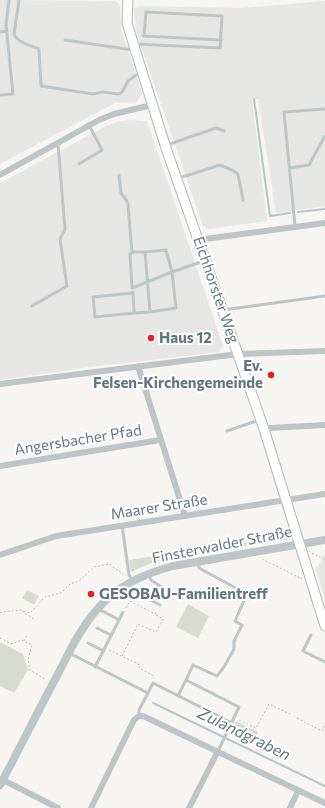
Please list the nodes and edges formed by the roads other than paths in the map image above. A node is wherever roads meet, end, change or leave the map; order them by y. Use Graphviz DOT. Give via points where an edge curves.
graph roads {
  1 [pos="9,0"];
  2 [pos="19,0"];
  3 [pos="128,0"];
  4 [pos="7,31"];
  5 [pos="0,32"];
  6 [pos="65,40"];
  7 [pos="221,40"];
  8 [pos="134,47"];
  9 [pos="136,75"];
  10 [pos="0,95"];
  11 [pos="152,105"];
  12 [pos="325,109"];
  13 [pos="89,125"];
  14 [pos="224,131"];
  15 [pos="325,136"];
  16 [pos="58,142"];
  17 [pos="166,146"];
  18 [pos="79,164"];
  19 [pos="289,168"];
  20 [pos="0,174"];
  21 [pos="120,175"];
  22 [pos="177,179"];
  23 [pos="243,200"];
  24 [pos="325,223"];
  25 [pos="295,226"];
  26 [pos="199,241"];
  27 [pos="145,252"];
  28 [pos="132,253"];
  29 [pos="205,260"];
  30 [pos="172,272"];
  31 [pos="148,283"];
  32 [pos="132,288"];
  33 [pos="133,293"];
  34 [pos="325,296"];
  35 [pos="32,306"];
  36 [pos="223,310"];
  37 [pos="150,312"];
  38 [pos="134,313"];
  39 [pos="325,351"];
  40 [pos="238,354"];
  41 [pos="138,366"];
  42 [pos="0,384"];
  43 [pos="260,419"];
  44 [pos="325,425"];
  45 [pos="264,429"];
  46 [pos="227,431"];
  47 [pos="160,440"];
  48 [pos="0,466"];
  49 [pos="325,494"];
  50 [pos="286,500"];
  51 [pos="185,516"];
  52 [pos="122,526"];
  53 [pos="325,540"];
  54 [pos="300,544"];
  55 [pos="1,552"];
  56 [pos="198,561"];
  57 [pos="148,573"];
  58 [pos="128,580"];
  59 [pos="166,590"];
  60 [pos="160,605"];
  61 [pos="98,608"];
  62 [pos="123,612"];
  63 [pos="119,620"];
  64 [pos="325,626"];
  65 [pos="97,628"];
  66 [pos="112,635"];
  67 [pos="311,635"];
  68 [pos="88,643"];
  69 [pos="104,649"];
  70 [pos="69,653"];
  71 [pos="325,662"];
  72 [pos="95,667"];
  73 [pos="186,680"];
  74 [pos="148,693"];
  75 [pos="178,696"];
  76 [pos="137,718"];
  77 [pos="232,723"];
  78 [pos="218,751"];
  79 [pos="2,782"];
  80 [pos="298,791"];
  81 [pos="325,803"];
  82 [pos="58,808"];
  83 [pos="91,808"];
  84 [pos="189,808"];
  85 [pos="290,808"];
  1 -- 4 [label="lane"];
  2 -- 9 [label="lane" via="15,38 39,49 41,86 94,94 118,94"];
  3 -- 8 [label="main road, Eichhorster Weg" via="127,23"];
  4 -- 5 [label="lane"];
  4 -- 10 [label="lane" via="12,94"];
  6 -- 8 [label="lane" via="130,50"];
  7 -- 7 [label="lane" via="222,16 146,12 144,36"];
  7 -- 8 [label="lane" via="220,48"];
  8 -- 11 [label="main road, Eichhorster Weg"];
  11 -- 13 [label="street" via="114,114"];
  11 -- 17 [label="main road, Eichhorster Weg"];
  12 -- 19 [label="lane" via="284,112"];
  13 -- 16 [label="street"];
  13 -- 18 [label="lane" via="102,150"];
  14 -- 17 [label="lane" via="216,128"];
  15 -- 19 [label="lane" via="309,165"];
  16 -- 20 [label="street"];
  16 -- 35 [label="lane" via="66,229 60,239 67,286"];
  17 -- 22 [label="main road, Eichhorster Weg"];
  19 -- 25 [label="lane"];
  21 -- 28 [label="lane" via="121,193 128,205"];
  22 -- 23 [label="lane" via="220,165 238,174"];
  22 -- 26 [label="main road, Eichhorster Weg"];
  24 -- 25 [label="street"];
  25 -- 26 [label="street"];
  26 -- 29 [label="main road, Eichhorster Weg"];
  27 -- 28 [label="lane"];
  27 -- 30 [label="lane" via="166,250"];
  27 -- 31 [label="lane"];
  28 -- 32 [label="lane"];
  29 -- 30 [label="lane"];
  29 -- 36 [label="main road, Eichhorster Weg"];
  30 -- 31 [label="lane"];
  30 -- 37 [label="lane" via="176,308"];
  31 -- 32 [label="lane"];
  31 -- 37 [label="lane"];
  32 -- 33 [label="lane"];
  33 -- 38 [label="lane"];
  33 -- 38 [label="lane" via="93,297 96,317"];
  34 -- 36 [label="lane"];
  36 -- 40 [label="main road, Eichhorster Weg"];
  37 -- 38 [label="lane"];
  39 -- 40 [label="street"];
  40 -- 41 [label="street"];
  40 -- 43 [label="main road, Eichhorster Weg"];
  41 -- 42 [label="street"];
  41 -- 47 [label="street"];
  43 -- 45 [label="main road, Eichhorster Weg"];
  43 -- 46 [label="lane"];
  44 -- 45 [label="street"];
  45 -- 50 [label="main road, Eichhorster Weg"];
  47 -- 48 [label="street, Angersbacher Pfad"];
  47 -- 51 [label="street"];
  49 -- 50 [label="street, Maarer Straße"];
  50 -- 51 [label="street, Maarer Straße"];
  50 -- 54 [label="main road, Eichhorster Weg"];
  51 -- 52 [label="street, Maarer Straße"];
  52 -- 55 [label="street, Maarer Straße" via="56,536"];
  52 -- 58 [label="lane"];
  53 -- 54 [label="street, Finsterwalder Straße"];
  54 -- 56 [label="street, Finsterwalder Straße"];
  54 -- 64 [label="main road, Eichhorster Weg"];
  56 -- 57 [label="street, Finsterwalder Straße"];
  56 -- 73 [label="lane" via="199,568 247,594 235,621 242,625 234,642 234,649 224,667 217,676 193,665"];
  57 -- 58 [label="street, Finsterwalder Straße"];
  57 -- 59 [label="lane" via="151,580"];
  58 -- 60 [label="lane" via="132,590"];
  58 -- 61 [label="street, Finsterwalder Straße"];
  61 -- 63 [label="lane"];
  61 -- 70 [label="street, Finsterwalder Straße" via="84,626"];
  62 -- 63 [label="lane"];
  63 -- 66 [label="lane"];
  65 -- 66 [label="lane"];
  66 -- 69 [label="lane"];
  67 -- 71 [label="lane" via="303,651"];
  68 -- 69 [label="lane"];
  69 -- 72 [label="lane"];
  70 -- 72 [label="lane"];
  70 -- 79 [label="street, Finsterwalder Straße"];
  72 -- 74 [label="lane"];
  73 -- 75 [label="lane"];
  73 -- 77 [label="lane" via="239,707"];
  74 -- 75 [label="lane" via="152,683"];
  74 -- 76 [label="lane"];
  75 -- 77 [label="lane"];
  76 -- 78 [label="street" via="143,716"];
  76 -- 83 [label="street"];
  77 -- 78 [label="lane"];
  78 -- 80 [label="street"];
  78 -- 84 [label="street"];
  79 -- 82 [label="street"];
  80 -- 81 [label="street"];
  80 -- 85 [label="street"];
}
